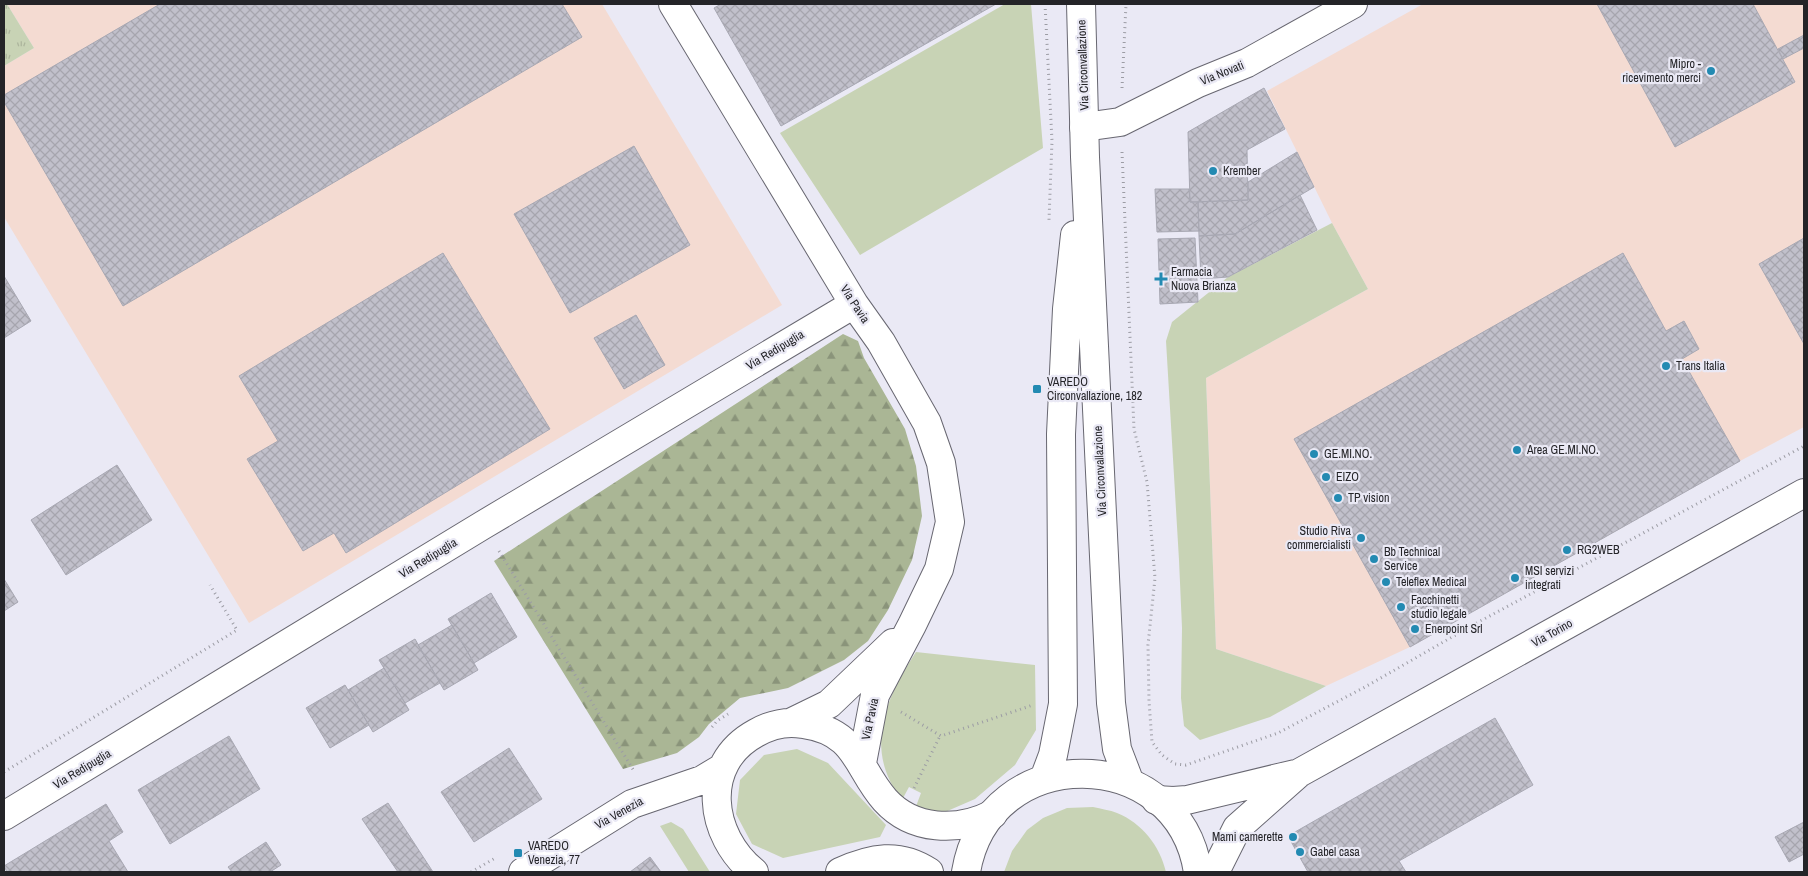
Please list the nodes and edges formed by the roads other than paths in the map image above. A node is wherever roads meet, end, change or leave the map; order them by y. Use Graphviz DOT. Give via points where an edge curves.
graph roads {
  1 [pos="674,4"];
  2 [pos="1081,4"];
  3 [pos="1354,4"];
  4 [pos="1084,127"];
  5 [pos="1084,157"];
  6 [pos="854,304"];
  7 [pos="1804,493"];
  8 [pos="912,625"];
  9 [pos="790,723"];
  10 [pos="862,763"];
  11 [pos="722,768"];
  12 [pos="1299,773"];
  13 [pos="1044,779"];
  14 [pos="1130,783"];
  15 [pos="1156,800"];
  16 [pos="993,814"];
  17 [pos="4,816"];
  18 [pos="554,864"];
  19 [pos="1202,870"];
  20 [pos="523,872"];
  21 [pos="754,872"];
  22 [pos="840,872"];
  23 [pos="929,872"];
  24 [pos="966,872"];
  1 -- 6 [label="street, Via Pavia"];
  2 -- 4 [label="street, Via Circonvallazione"];
  3 -- 4 [label="street, Via Novati" via="1247,63 1198,82 1120,122"];
  4 -- 5 [label="street, Via Circonvallazione"];
  5 -- 13 [label="street, Via Circonvallazione" via="1067,308 1062,415 1063,704 1053,755"];
  5 -- 14 [label="street, Via Circonvallazione" via="1111,703 1117,749"];
  6 -- 8 [label="street, Via Pavia" via="881,342 927,422 941,463 950,522 938,568"];
  6 -- 17 [label="street, Via Redipuglia"];
  7 -- 12 [label="street, Via Torino"];
  8 -- 9 [label="street, Via Pavia" via="829,704"];
  8 -- 10 [label="street, Via Pavia" via="875,695"];
  9 -- 10 [label="street" via="815,726 832,733 849,746"];
  9 -- 11 [label="street" via="775,725 751,736 734,750"];
  10 -- 16 [label="street" via="885,800 916,821 928,825 957,826"];
  11 -- 18 [label="street, Via Venezia" via="702,780 632,804"];
  11 -- 21 [label="street" via="716,798 722,827 734,852"];
  12 -- 15 [label="street, Via Torino" via="1187,800"];
  12 -- 19 [label="street, Via Torino" via="1237,828"];
  13 -- 14 [label="street" via="1087,773"];
  13 -- 16 [label="street" via="1018,792"];
  14 -- 15 [label="street"];
  15 -- 19 [label="street" via="1180,825"];
  16 -- 24 [label="street" via="976,839"];
  18 -- 20 [label="street, Via Venezia"];
  22 -- 23 [label="street" via="872,860 885,859 904,861"];
}
